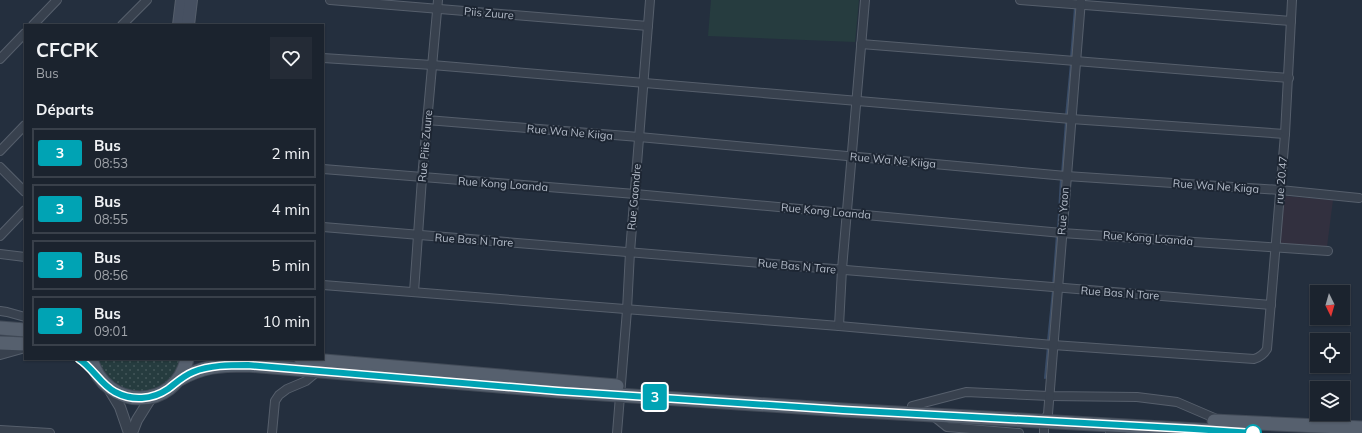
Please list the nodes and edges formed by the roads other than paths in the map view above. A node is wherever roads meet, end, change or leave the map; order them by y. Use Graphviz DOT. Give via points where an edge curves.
graph roads {
  1 [pos="57,0"];
  2 [pos="182,0"];
  3 [pos="191,0"];
  4 [pos="330,0"];
  5 [pos="438,0"];
  6 [pos="650,0"];
  7 [pos="865,0"];
  8 [pos="1020,0"];
  9 [pos="1292,0"];
  10 [pos="141,2"];
  11 [pos="1080,3"];
  12 [pos="437,9"];
  13 [pos="1291,21"];
  14 [pos="34,24"];
  15 [pos="123,24"];
  16 [pos="179,24"];
  17 [pos="188,24"];
  18 [pos="648,26"];
  19 [pos="24,34"];
  20 [pos="861,44"];
  21 [pos="324,58"];
  22 [pos="0,59"];
  23 [pos="1076,61"];
  24 [pos="432,65"];
  25 [pos="1289,78"];
  26 [pos="644,83"];
  27 [pos="856,100"];
  28 [pos="1071,119"];
  29 [pos="427,120"];
  30 [pos="24,126"];
  31 [pos="1285,134"];
  32 [pos="639,137"];
  33 [pos="0,151"];
  34 [pos="851,157"];
  35 [pos="0,167"];
  36 [pos="324,169"];
  37 [pos="1066,176"];
  38 [pos="422,178"];
  39 [pos="1280,190"];
  40 [pos="24,191"];
  41 [pos="635,194"];
  42 [pos="1359,198"];
  43 [pos="24,211"];
  44 [pos="846,213"];
  45 [pos="324,227"];
  46 [pos="1062,233"];
  47 [pos="418,235"];
  48 [pos="0,236"];
  49 [pos="1276,247"];
  50 [pos="1328,251"];
  51 [pos="630,252"];
  52 [pos="0,254"];
  53 [pos="24,257"];
  54 [pos="842,269"];
  55 [pos="324,285"];
  56 [pos="1057,288"];
  57 [pos="414,292"];
  58 [pos="1271,305"];
  59 [pos="627,310"];
  60 [pos="0,311"];
  61 [pos="24,317"];
  62 [pos="839,326"];
  63 [pos="0,328"];
  64 [pos="24,330"];
  65 [pos="0,343"];
  66 [pos="1053,345"];
  67 [pos="24,346"];
  68 [pos="24,346"];
  69 [pos="0,354"];
  70 [pos="80,360"];
  71 [pos="91,360"];
  72 [pos="187,360"];
  73 [pos="306,360"];
  74 [pos="358,369"];
  75 [pos="318,371"];
  76 [pos="97,375"];
  77 [pos="178,380"];
  78 [pos="108,387"];
  79 [pos="621,390"];
  80 [pos="152,396"];
  81 [pos="1049,396"];
  82 [pos="912,406"];
  83 [pos="931,415"];
  84 [pos="1045,423"];
  85 [pos="1139,426"];
  86 [pos="1221,428"];
  87 [pos="1362,428"];
  88 [pos="0,430"];
  89 [pos="46,433"];
  90 [pos="50,433"];
  91 [pos="131,433"];
  92 [pos="272,433"];
  93 [pos="617,433"];
  94 [pos="1019,433"];
  95 [pos="1110,433"];
  96 [pos="1253,433"];
  1 -- 14 [label="street"];
  2 -- 16 [label="main road"];
  3 -- 17 [label="main road"];
  4 -- 12 [label="street, Piis Zuure"];
  5 -- 12 [label="street, Rue Piis Zuure"];
  6 -- 18 [label="street, Rue Gaondre"];
  7 -- 20 [label="street"];
  8 -- 11 [label="street"];
  9 -- 13 [label="street, rue 20.47"];
  10 -- 15 [label="street"];
  11 -- 13 [label="street"];
  11 -- 23 [label="street, Rue Yaon"];
  12 -- 18 [label="street, Piis Zuure"];
  12 -- 24 [label="street, Rue Piis Zuure"];
  13 -- 25 [label="street, rue 20.47"];
  18 -- 26 [label="street, Rue Gaondre"];
  19 -- 22 [label="street"];
  20 -- 23 [label="street"];
  20 -- 27 [label="street"];
  21 -- 24 [label="street"];
  23 -- 25 [label="street"];
  23 -- 28 [label="street, Rue Yaon"];
  24 -- 26 [label="street"];
  24 -- 29 [label="street, Rue Piis Zuure"];
  25 -- 31 [label="street, rue 20.47"];
  26 -- 27 [label="street"];
  26 -- 32 [label="street, Rue Gaondre"];
  27 -- 28 [label="street"];
  27 -- 34 [label="street"];
  28 -- 31 [label="street"];
  28 -- 37 [label="street, Rue Yaon"];
  29 -- 32 [label="street, Rue Wa Ne Kiiga"];
  29 -- 38 [label="street, Rue Piis Zuure"];
  30 -- 33 [label="street"];
  31 -- 39 [label="street, rue 20.47"];
  32 -- 34 [label="street, Rue Wa Ne Kiiga"];
  32 -- 41 [label="street, Rue Gaondre"];
  34 -- 37 [label="street, Rue Wa Ne Kiiga"];
  34 -- 44 [label="street"];
  35 -- 40 [label="street"];
  36 -- 38 [label="street, Rue Kong Loanda"];
  37 -- 39 [label="street, Rue Wa Ne Kiiga"];
  37 -- 46 [label="street, Rue Yaon"];
  38 -- 41 [label="street, Rue Kong Loanda"];
  38 -- 47 [label="street, Rue Piis Zuure"];
  39 -- 42 [label="street, Rue Wa Ne Kiiga"];
  39 -- 49 [label="street, rue 20.47"];
  41 -- 44 [label="street, Rue Kong Loanda"];
  41 -- 51 [label="street, Rue Gaondre"];
  43 -- 48 [label="street"];
  44 -- 46 [label="street, Rue Kong Loanda"];
  44 -- 54 [label="street"];
  45 -- 47 [label="street, Rue Bas N Tare"];
  46 -- 49 [label="street, Rue Kong Loanda"];
  46 -- 56 [label="street, Rue Yaon"];
  47 -- 51 [label="street, Rue Bas N Tare"];
  47 -- 57 [label="street, Rue Piis Zuure"];
  49 -- 50 [label="street, Rue Kong Loanda"];
  49 -- 58 [label="street, rue 20.47"];
  51 -- 54 [label="street, Rue Bas N Tare"];
  51 -- 59 [label="street, Rue Gaondre"];
  52 -- 53 [label="street"];
  54 -- 56 [label="street, Rue Bas N Tare"];
  54 -- 62 [label="street"];
  55 -- 57 [label="street"];
  56 -- 58 [label="street, Rue Bas N Tare"];
  56 -- 66 [label="street, Rue Yaon"];
  57 -- 59 [label="street"];
  58 -- 66 [label="street, rue 20.47" via="1267,349 1264,354 1254,359"];
  59 -- 62 [label="street"];
  59 -- 79 [label="street, Rue Gaondre"];
  60 -- 61 [label="street"];
  62 -- 66 [label="street"];
  63 -- 64 [label="main road"];
  65 -- 67 [label="main road"];
  66 -- 81 [label="street, Rue Yaon"];
  68 -- 69 [label="street"];
  70 -- 76 [label="main road"];
  71 -- 76 [label="main road"];
  72 -- 77 [label="main road"];
  73 -- 74 [label="main road"];
  74 -- 75 [label="main road"];
  74 -- 79 [label="main road" via="558,391"];
  75 -- 77 [label="main road" via="226,365 202,368"];
  75 -- 92 [label="street" via="306,381 279,395 275,401"];
  76 -- 78 [label="main road"];
  77 -- 80 [label="main road" via="164,392"];
  78 -- 80 [label="main road" via="126,397"];
  78 -- 91 [label="street"];
  79 -- 82 [label="main road"];
  79 -- 83 [label="main road" via="843,410"];
  79 -- 93 [label="street, Rue Gaondre"];
  80 -- 91 [label="street"];
  81 -- 82 [label="street" via="966,392"];
  81 -- 84 [label="street, Rue Yaon"];
  81 -- 86 [label="street" via="1137,397 1177,402"];
  82 -- 84 [label="main road"];
  83 -- 84 [label="main road"];
  83 -- 94 [label="street" via="947,427"];
  84 -- 85 [label="main road"];
  84 -- 86 [label="main road"];
  85 -- 86 [label="main road"];
  85 -- 95 [label="street"];
  86 -- 87 [label="main road"];
  86 -- 96 [label="main road"];
  88 -- 89 [label="street"];
  89 -- 90 [label="street"];
}
